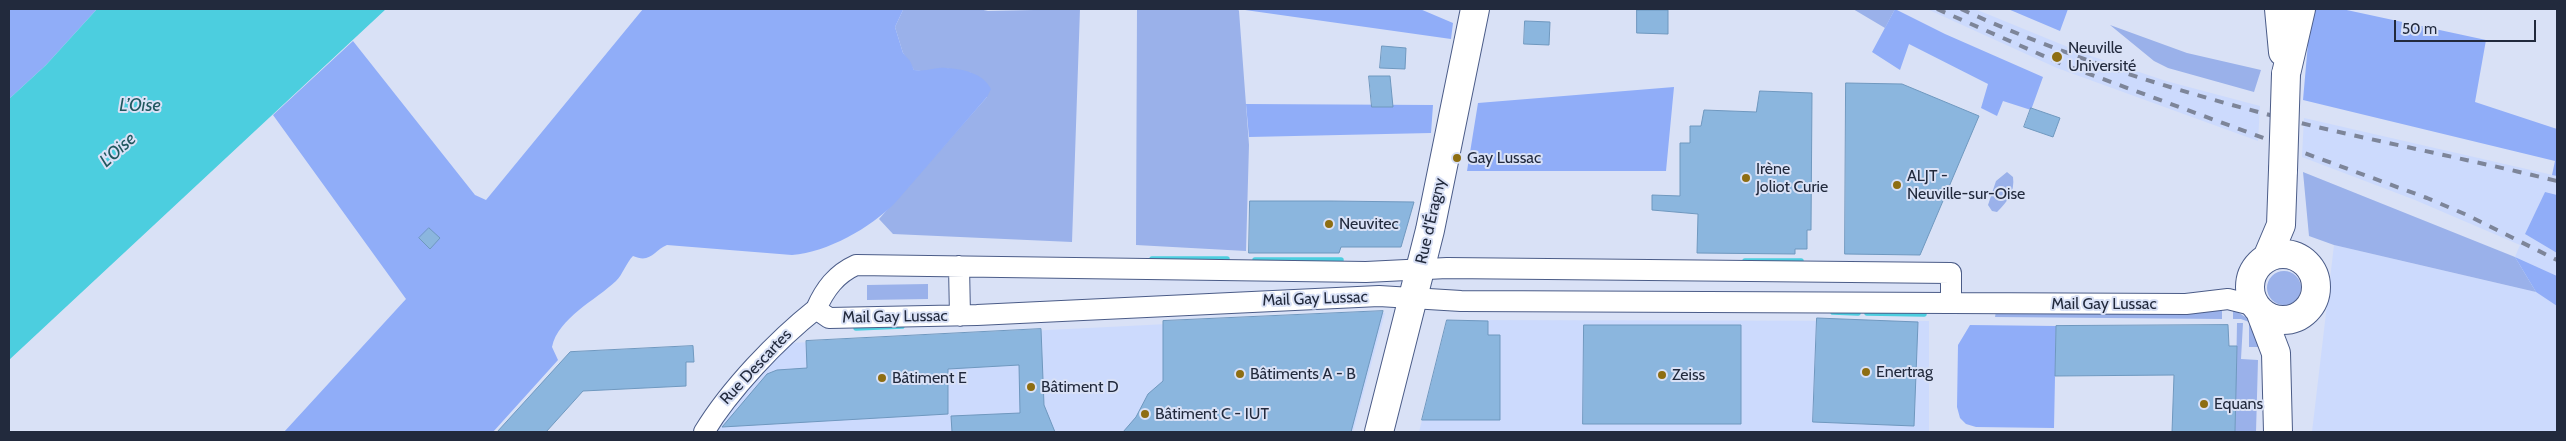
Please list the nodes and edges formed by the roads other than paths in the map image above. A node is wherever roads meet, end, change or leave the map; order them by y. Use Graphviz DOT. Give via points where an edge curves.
graph roads {
  1 [pos="1475,9"];
  2 [pos="2279,9"];
  3 [pos="2301,9"];
  4 [pos="2286,74"];
  5 [pos="2281,225"];
  6 [pos="2267,258"];
  7 [pos="2300,259"];
  8 [pos="959,266"];
  9 [pos="1420,270"];
  10 [pos="1669,270"];
  11 [pos="1826,271"];
  12 [pos="1413,299"];
  13 [pos="1670,301"];
  14 [pos="1826,303"];
  15 [pos="1951,303"];
  16 [pos="816,309"];
  17 [pos="2258,309"];
  18 [pos="960,316"];
  19 [pos="2298,317"];
  20 [pos="2276,352"];
  21 [pos="704,432"];
  22 [pos="1379,432"];
  23 [pos="2278,432"];
  1 -- 9 [label="main road, Rue d'Éragny"];
  2 -- 4 [label="main road"];
  3 -- 4 [label="main road"];
  4 -- 5 [label="main road, bridge"];
  5 -- 6 [label="main road"];
  5 -- 7 [label="main road"];
  6 -- 7 [label="main road" via="2289,255"];
  6 -- 17 [label="main road" via="2252,277 2251,294"];
  7 -- 19 [label="main road" via="2314,275 2316,293 2311,306"];
  8 -- 9 [label="street, Mail Gay Lussac"];
  8 -- 16 [label="street, Mail Gay Lussac" via="856,265 843,271 823,293"];
  8 -- 18 [label="street, Mail Gay Lussac"];
  9 -- 10 [label="street, Mail Gay Lussac"];
  9 -- 12 [label="main road, Rue d'Éragny"];
  10 -- 11 [label="street, Mail Gay Lussac"];
  10 -- 13 [label="street"];
  11 -- 14 [label="street"];
  11 -- 15 [label="street, Mail Gay Lussac" via="1951,273"];
  12 -- 13 [label="street, Mail Gay Lussac"];
  12 -- 18 [label="street, Mail Gay Lussac" via="1372,297"];
  12 -- 22 [label="main road, Rue d'Éragny"];
  13 -- 14 [label="street, Mail Gay Lussac"];
  14 -- 15 [label="street, Mail Gay Lussac"];
  15 -- 17 [label="street, Mail Gay Lussac" via="2186,304 2228,300"];
  16 -- 18 [label="street, Mail Gay Lussac" via="829,318"];
  16 -- 21 [label="street, Rue Descartes" via="791,329 717,410"];
  17 -- 19 [label="main road" via="2274,319"];
  17 -- 20 [label="main road"];
  19 -- 20 [label="main road"];
  20 -- 23 [label="main road"];
}
